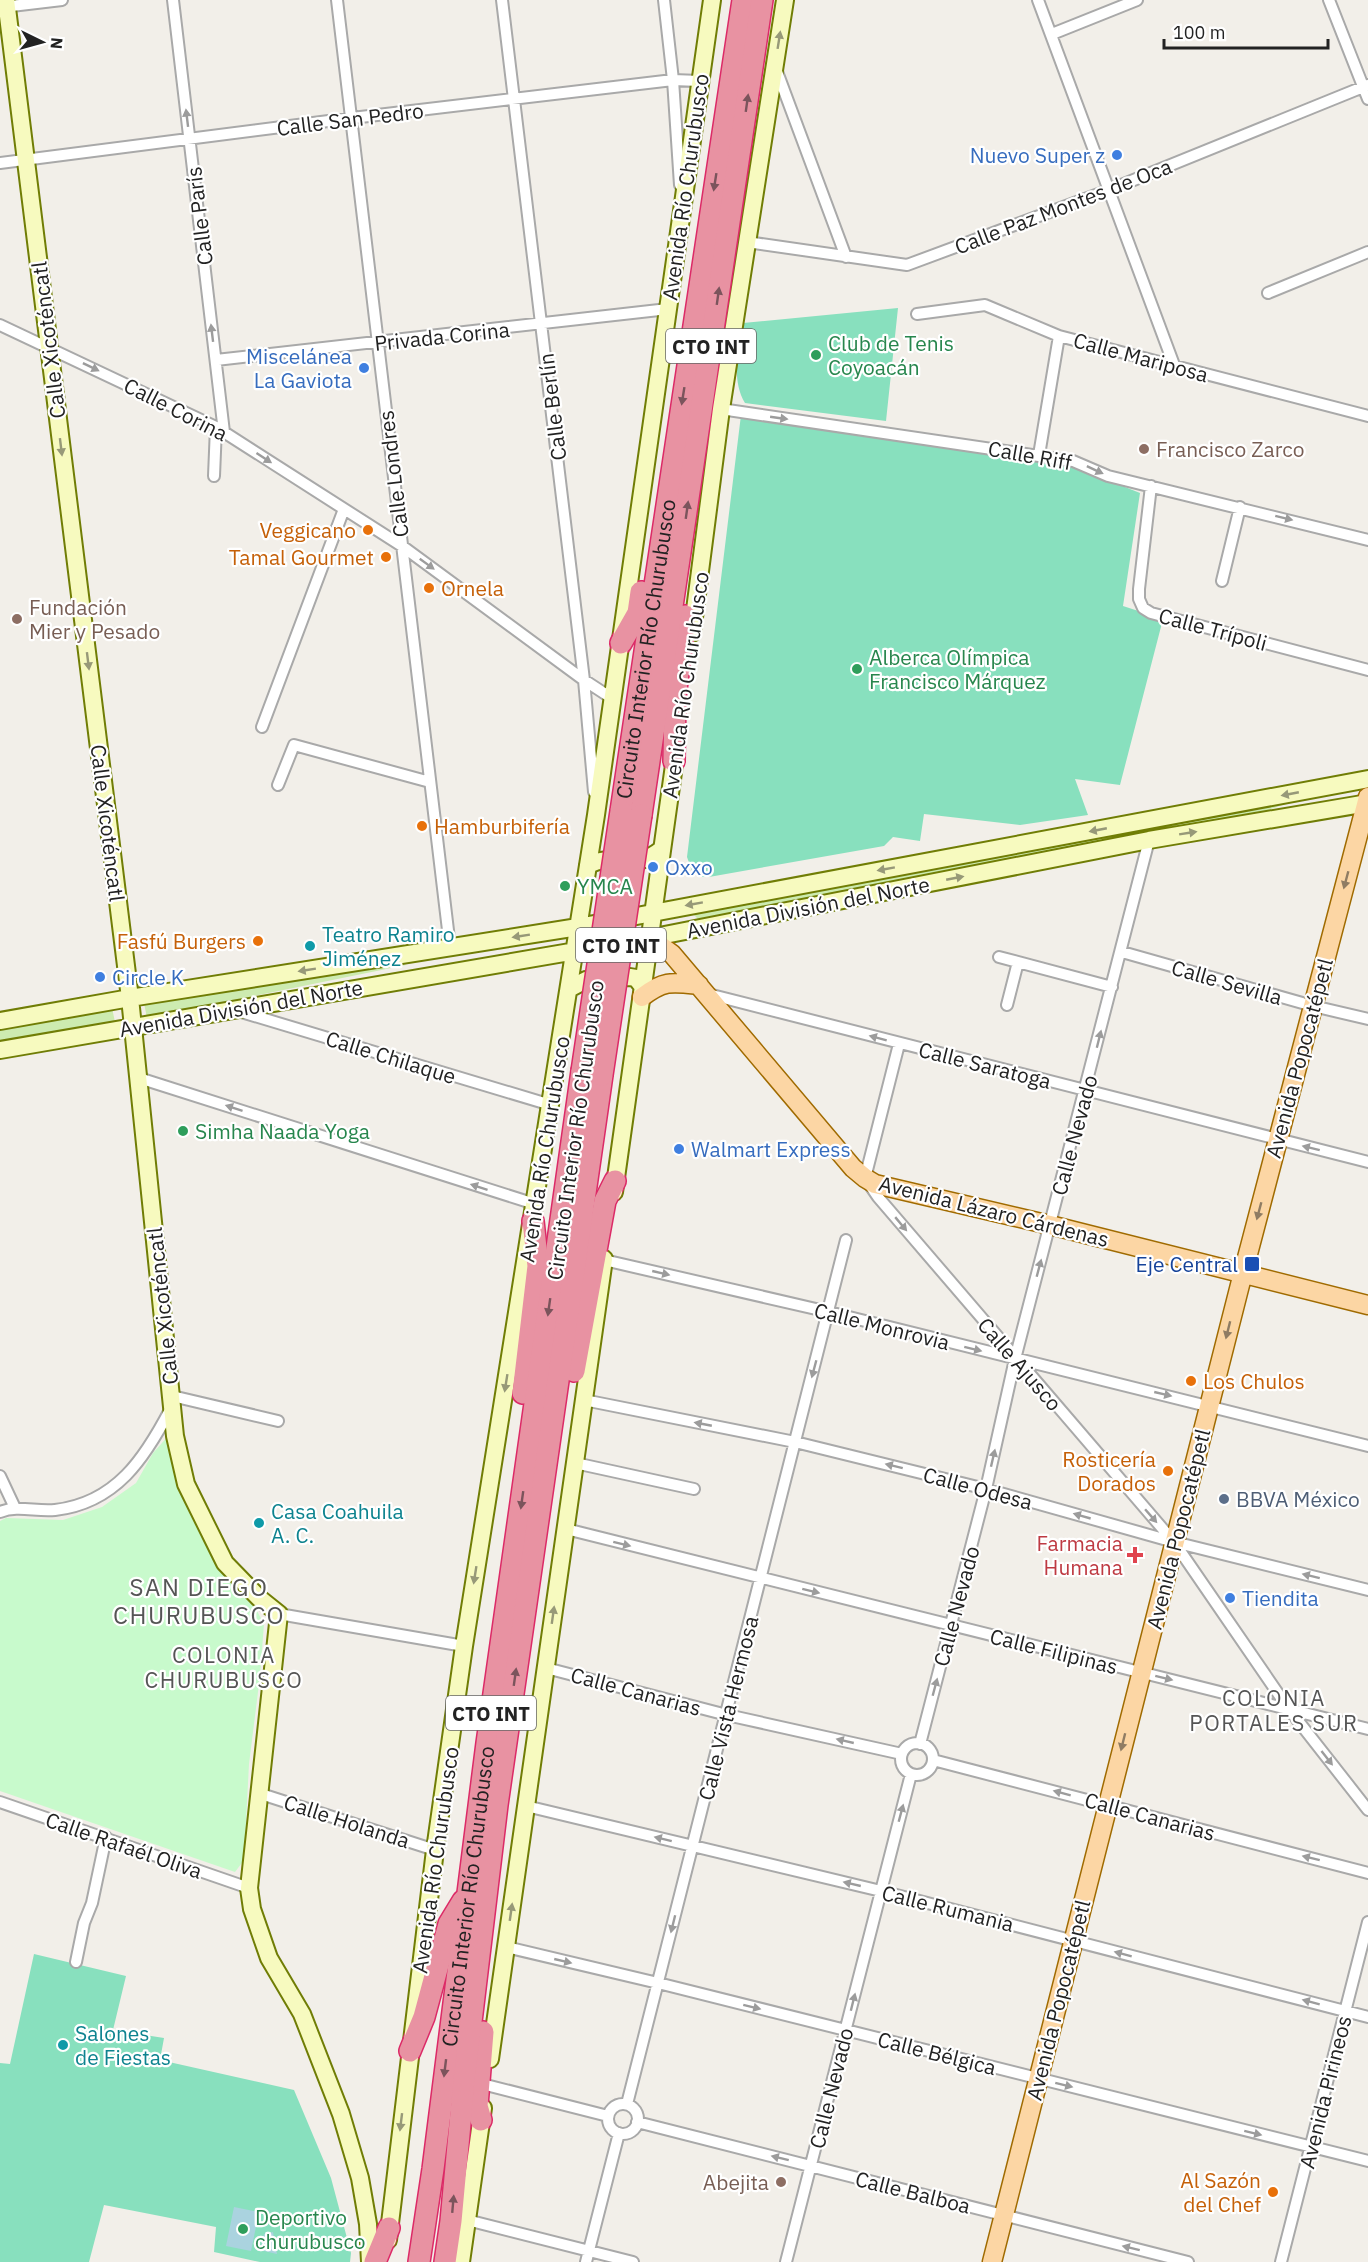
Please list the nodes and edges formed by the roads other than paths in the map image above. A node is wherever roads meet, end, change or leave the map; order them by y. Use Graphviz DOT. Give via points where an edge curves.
graph roads {
  1 [pos="62,0"];
  2 [pos="172,0"];
  3 [pos="337,0"];
  4 [pos="502,0"];
  5 [pos="664,0"];
  6 [pos="712,0"];
  7 [pos="743,0"];
  8 [pos="762,0"];
  9 [pos="785,0"];
  10 [pos="1038,0"];
  11 [pos="1137,0"];
  12 [pos="1329,0"];
  13 [pos="4,5"];
  14 [pos="1052,34"];
  15 [pos="775,65"];
  16 [pos="673,80"];
  17 [pos="700,81"];
  18 [pos="1366,86"];
  19 [pos="1368,99"];
  20 [pos="514,100"];
  21 [pos="352,118"];
  22 [pos="190,140"];
  23 [pos="27,160"];
  24 [pos="0,163"];
  25 [pos="1109,190"];
  26 [pos="682,212"];
  27 [pos="747,242"];
  28 [pos="1368,252"];
  29 [pos="846,257"];
  30 [pos="1268,293"];
  31 [pos="668,309"];
  32 [pos="917,314"];
  33 [pos="0,325"];
  34 [pos="543,325"];
  35 [pos="1059,336"];
  36 [pos="378,344"];
  37 [pos="49,347"];
  38 [pos="216,360"];
  39 [pos="1174,366"];
  40 [pos="721,410"];
  41 [pos="1368,416"];
  42 [pos="679,424"];
  43 [pos="220,430"];
  44 [pos="1039,455"];
  45 [pos="214,476"];
  46 [pos="1151,486"];
  47 [pos="1240,507"];
  48 [pos="344,509"];
  49 [pos="682,538"];
  50 [pos="1368,540"];
  51 [pos="402,546"];
  52 [pos="1222,581"];
  53 [pos="621,644"];
  54 [pos="1368,670"];
  55 [pos="584,680"];
  56 [pos="613,699"];
  57 [pos="262,728"];
  58 [pos="674,762"];
  59 [pos="1368,779"];
  60 [pos="430,782"];
  61 [pos="278,785"];
  62 [pos="1324,788"];
  63 [pos="1367,801"];
  64 [pos="631,813"];
  65 [pos="596,816"];
  66 [pos="1266,820"];
  67 [pos="1149,840"];
  68 [pos="591,846"];
  69 [pos="662,849"];
  70 [pos="1361,849"];
  71 [pos="606,859"];
  72 [pos="639,862"];
  73 [pos="588,865"];
  74 [pos="658,880"];
  75 [pos="654,911"];
  76 [pos="579,927"];
  77 [pos="650,938"];
  78 [pos="450,947"];
  79 [pos="575,950"];
  80 [pos="1122,952"];
  81 [pos="999,957"];
  82 [pos="1018,962"];
  83 [pos="1112,987"];
  84 [pos="569,990"];
  85 [pos="703,990"];
  86 [pos="642,992"];
  87 [pos="130,998"];
  88 [pos="1007,1005"];
  89 [pos="1313,1006"];
  90 [pos="231,1010"];
  91 [pos="1368,1019"];
  92 [pos="0,1021"];
  93 [pos="133,1026"];
  94 [pos="899,1044"];
  95 [pos="0,1050"];
  96 [pos="592,1073"];
  97 [pos="139,1078"];
  98 [pos="1085,1090"];
  99 [pos="551,1105"];
  100 [pos="1278,1139"];
  101 [pos="1368,1162"];
  102 [pos="865,1178"];
  103 [pos="615,1181"];
  104 [pos="534,1213"];
  105 [pos="1050,1225"];
  106 [pos="846,1240"];
  107 [pos="604,1260"];
  108 [pos="1242,1273"];
  109 [pos="1368,1305"];
  110 [pos="829,1312"];
  111 [pos="1015,1359"];
  112 [pos="172,1400"];
  113 [pos="584,1400"];
  114 [pos="1210,1405"];
  115 [pos="278,1422"];
  116 [pos="532,1432"];
  117 [pos="795,1442"];
  118 [pos="1368,1446"];
  119 [pos="575,1463"];
  120 [pos="0,1476"];
  121 [pos="693,1489"];
  122 [pos="986,1489"];
  123 [pos="540,1505"];
  124 [pos="15,1508"];
  125 [pos="0,1512"];
  126 [pos="566,1529"];
  127 [pos="1174,1542"];
  128 [pos="761,1579"];
  129 [pos="1368,1590"];
  130 [pos="279,1614"];
  131 [pos="951,1625"];
  132 [pos="464,1646"];
  133 [pos="546,1668"];
  134 [pos="1141,1672"];
  135 [pos="1288,1708"];
  136 [pos="727,1715"];
  137 [pos="1368,1729"];
  138 [pos="920,1744"];
  139 [pos="902,1754"];
  140 [pos="933,1760"];
  141 [pos="911,1774"];
  142 [pos="258,1793"];
  143 [pos="0,1802"];
  144 [pos="1107,1805"];
  145 [pos="526,1806"];
  146 [pos="1368,1810"];
  147 [pos="106,1837"];
  148 [pos="692,1846"];
  149 [pos="435,1850"];
  150 [pos="1368,1873"];
  151 [pos="249,1888"];
  152 [pos="881,1891"];
  153 [pos="476,1898"];
  154 [pos="1368,1922"];
  155 [pos="1073,1941"];
  156 [pos="506,1947"];
  157 [pos="76,1962"];
  158 [pos="658,1983"];
  159 [pos="1345,2011"];
  160 [pos="1368,2017"];
  161 [pos="846,2030"];
  162 [pos="410,2051"];
  163 [pos="1038,2079"];
  164 [pos="486,2085"];
  165 [pos="627,2104"];
  166 [pos="608,2116"];
  167 [pos="481,2120"];
  168 [pos="637,2122"];
  169 [pos="619,2133"];
  170 [pos="1311,2148"];
  171 [pos="1368,2161"];
  172 [pos="811,2166"];
  173 [pos="1003,2215"];
  174 [pos="467,2220"];
  175 [pos="389,2228"];
  176 [pos="588,2257"];
  177 [pos="372,2262"];
  178 [pos="386,2262"];
  179 [pos="419,2262"];
  180 [pos="445,2262"];
  181 [pos="461,2262"];
  182 [pos="633,2262"];
  183 [pos="786,2262"];
  184 [pos="992,2262"];
  185 [pos="1188,2262"];
  186 [pos="1281,2262"];
  1 -- 13 [label="street"];
  22 -- 2 [label="street, Calle París, one-way"];
  3 -- 21 [label="street, Calle Londres"];
  4 -- 20 [label="street, Calle Berlín"];
  5 -- 16 [label="street"];
  6 -- 17 [label="main road, Avenida Río Churubusco / CTO INT"];
  7 -- 42 [label="highway, Circuito Interior Río Churubusco / CTO INT, one-way"];
  49 -- 8 [label="highway, Circuito Interior Río Churubusco / CTO INT, one-way"];
  15 -- 9 [label="main road, Avenida Río Churubusco / CTO INT, one-way"];
  10 -- 14 [label="street"];
  11 -- 14 [label="street"];
  12 -- 18 [label="street"];
  13 -- 23 [label="main road, Calle Xicoténcatl"];
  14 -- 25 [label="street"];
  15 -- 27 [label="main road, Avenida Río Churubusco / CTO INT"];
  15 -- 29 [label="street"];
  16 -- 17 [label="street, Calle San Pedro"];
  16 -- 20 [label="street, Calle San Pedro"];
  16 -- 26 [label="street"];
  17 -- 26 [label="main road, Avenida Río Churubusco / CTO INT"];
  18 -- 19 [label="street"];
  18 -- 25 [label="street, Calle Paz Montes de Oca"];
  20 -- 21 [label="street, Calle San Pedro"];
  20 -- 34 [label="street, Calle Berlín"];
  21 -- 22 [label="street, Calle San Pedro"];
  21 -- 36 [label="street, Calle Londres"];
  22 -- 23 [label="street, Calle San Pedro"];
  38 -- 22 [label="street, Calle París, one-way"];
  23 -- 24 [label="street, Calle San Pedro"];
  23 -- 37 [label="main road, Calle Xicoténcatl"];
  25 -- 29 [label="street, Calle Paz Montes de Oca" via="907,264"];
  25 -- 39 [label="street"];
  26 -- 31 [label="main road, Avenida Río Churubusco / CTO INT"];
  27 -- 29 [label="street, Calle Paz Montes de Oca"];
  27 -- 40 [label="main road, Avenida Río Churubusco / CTO INT"];
  28 -- 30 [label="street"];
  31 -- 34 [label="street, Privada Corina"];
  31 -- 53 [label="main road, Avenida Río Churubusco / CTO INT"];
  32 -- 35 [label="street, Calle Mariposa" via="985,305"];
  33 -- 37 [label="street, Calle Corina"];
  34 -- 36 [label="street, Privada Corina"];
  34 -- 55 [label="street, Calle Berlín"];
  35 -- 39 [label="street, Calle Mariposa"];
  35 -- 44 [label="street"];
  36 -- 38 [label="street, Privada Corina"];
  36 -- 51 [label="street, Calle Londres"];
  37 -- 43 [label="street, Calle Corina, one-way"];
  37 -- 87 [label="main road, Calle Xicoténcatl, one-way"];
  38 -- 43 [label="street, Calle París"];
  39 -- 41 [label="street, Calle Mariposa"];
  40 -- 44 [label="street, Calle Riff, one-way"];
  40 -- 58 [label="main road, Avenida Río Churubusco / CTO INT"];
  42 -- 53 [label="highway" via="661,452 638,613"];
  42 -- 64 [label="highway, Circuito Interior Río Churubusco / CTO INT"];
  43 -- 45 [label="street, Calle París"];
  43 -- 48 [label="street, Calle Corina, one-way"];
  44 -- 46 [label="street, Calle Riff, one-way" via="1073,461 1108,476"];
  46 -- 47 [label="street, Calle Riff"];
  46 -- 54 [label="street, Calle Trípoli" via="1139,589 1143,608"];
  47 -- 50 [label="street, Calle Riff, one-way"];
  47 -- 52 [label="street"];
  48 -- 51 [label="street, Calle Corina"];
  48 -- 57 [label="street"];
  49 -- 58 [label="highway" via="690,573 675,698"];
  49 -- 64 [label="highway, Circuito Interior Río Churubusco / CTO INT"];
  51 -- 55 [label="street, Calle Corina, one-way"];
  51 -- 60 [label="street, Calle Londres"];
  53 -- 56 [label="main road, Avenida Río Churubusco / CTO INT"];
  55 -- 56 [label="street, Calle Corina"];
  55 -- 65 [label="street, Calle Berlín"];
  56 -- 65 [label="main road, Avenida Río Churubusco / CTO INT"];
  58 -- 69 [label="main road, Avenida Río Churubusco / CTO INT"];
  59 -- 62 [label="main road, Avenida División del Norte"];
  60 -- 61 [label="street" via="294,745"];
  60 -- 78 [label="street, Calle Londres"];
  62 -- 66 [label="main road" via="1334,795 1331,802 1272,814"];
  62 -- 75 [label="main road, Avenida División del Norte, one-way"];
  63 -- 66 [label="main road, Avenida División del Norte"];
  63 -- 70 [label="main road, Avenida Popocatépetl"];
  64 -- 96 [label="highway, Circuito Interior Río Churubusco / CTO INT, bridge"];
  65 -- 68 [label="main road, Avenida Río Churubusco / CTO INT"];
  67 -- 66 [label="main road, Avenida División del Norte, one-way"];
  77 -- 67 [label="main road, Avenida División del Norte, one-way"];
  67 -- 80 [label="street, Calle Nevado"];
  68 -- 71 [label="main road"];
  68 -- 73 [label="main road, Avenida Río Churubusco / CTO INT"];
  69 -- 72 [label="main road"];
  69 -- 74 [label="main road, Avenida Río Churubusco / CTO INT"];
  70 -- 89 [label="main road, Avenida Popocatépetl, one-way"];
  71 -- 72 [label="main road"];
  71 -- 73 [label="main road"];
  72 -- 74 [label="main road"];
  73 -- 76 [label="main road, Avenida Río Churubusco / CTO INT"];
  74 -- 75 [label="main road, Avenida Río Churubusco / CTO INT"];
  75 -- 76 [label="main road, Avenida División del Norte"];
  75 -- 77 [label="main road, Avenida Río Churubusco / CTO INT"];
  76 -- 78 [label="main road, Avenida División del Norte, one-way"];
  76 -- 79 [label="main road, Avenida Río Churubusco / CTO INT"];
  77 -- 79 [label="main road, Avenida División del Norte"];
  77 -- 85 [label="main road, Calle Ajusco" via="672,954"];
  77 -- 86 [label="main road, Avenida Río Churubusco / CTO INT"];
  78 -- 87 [label="main road, Avenida División del Norte, one-way"];
  79 -- 84 [label="main road, Avenida Río Churubusco / CTO INT"];
  79 -- 90 [label="main road, Avenida División del Norte"];
  80 -- 83 [label="street, Calle Nevado"];
  80 -- 89 [label="street, Calle Sevilla"];
  81 -- 82 [label="street"];
  82 -- 83 [label="street"];
  82 -- 88 [label="street"];
  98 -- 83 [label="street, Calle Nevado, one-way"];
  84 -- 86 [label="main road" via="586,980 630,977 636,978"];
  84 -- 99 [label="main road, Avenida Río Churubusco / CTO INT"];
  85 -- 86 [label="main road" via="667,982"];
  94 -- 85 [label="street, Calle Saratoga, one-way"];
  85 -- 102 [label="main road, Calle Ajusco"];
  86 -- 103 [label="main road, Avenida Río Churubusco / CTO INT"];
  87 -- 92 [label="main road, Avenida División del Norte"];
  87 -- 93 [label="main road, Calle Xicoténcatl"];
  89 -- 91 [label="street, Calle Sevilla"];
  89 -- 100 [label="main road, Avenida Popocatépetl"];
  90 -- 93 [label="main road, Avenida División del Norte"];
  90 -- 99 [label="street, Calle Chilaque"];
  93 -- 95 [label="main road, Avenida División del Norte"];
  93 -- 97 [label="main road, Calle Xicoténcatl"];
  94 -- 98 [label="street, Calle Saratoga"];
  94 -- 102 [label="street"];
  96 -- 116 [label="highway, Circuito Interior Río Churubusco / CTO INT, one-way"];
  96 -- 123 [label="highway, Circuito Interior Río Churubusco / CTO INT"];
  104 -- 97 [label="street, one-way"];
  97 -- 112 [label="main road, Calle Xicoténcatl"];
  98 -- 100 [label="street, Calle Saratoga"];
  98 -- 105 [label="street, Calle Nevado"];
  99 -- 104 [label="main road, Avenida Río Churubusco / CTO INT"];
  101 -- 100 [label="street, Calle Saratoga, one-way"];
  100 -- 108 [label="main road, Avenida Popocatépetl, one-way"];
  102 -- 105 [label="main road, Avenida Lázaro Cárdenas" via="875,1184"];
  102 -- 111 [label="street, Calle Ajusco, one-way"];
  103 -- 107 [label="main road, Avenida Río Churubusco / CTO INT"];
  103 -- 123 [label="highway" via="605,1201 562,1448"];
  104 -- 116 [label="highway" via="538,1266 523,1393"];
  104 -- 132 [label="main road, Avenida Río Churubusco / CTO INT, one-way"];
  105 -- 108 [label="main road, Avenida Lázaro Cárdenas"];
  111 -- 105 [label="street, Calle Nevado, one-way"];
  106 -- 110 [label="street, Calle Vista Hermosa"];
  107 -- 110 [label="street, Calle Monrovia, one-way"];
  107 -- 113 [label="main road, Avenida Río Churubusco / CTO INT"];
  108 -- 109 [label="main road, Avenida Lázaro Cárdenas"];
  108 -- 114 [label="main road, Avenida Popocatépetl, one-way"];
  110 -- 111 [label="street, Calle Monrovia, one-way"];
  110 -- 117 [label="street, Calle Vista Hermosa, one-way"];
  111 -- 114 [label="street, Calle Monrovia, one-way"];
  122 -- 111 [label="street, Calle Nevado, one-way"];
  111 -- 127 [label="street, Calle Ajusco, one-way"];
  112 -- 115 [label="street"];
  112 -- 124 [label="street" via="141,1460 114,1486 68,1508"];
  112 -- 130 [label="main road, Calle Xicoténcatl" via="186,1484 225,1563"];
  117 -- 113 [label="street, Calle Odesa, one-way"];
  113 -- 119 [label="main road, Avenida Río Churubusco / CTO INT"];
  114 -- 118 [label="street, Calle Monrovia"];
  114 -- 127 [label="main road, Avenida Popocatépetl"];
  116 -- 153 [label="highway, Circuito Interior Río Churubusco / CTO INT, one-way"];
  122 -- 117 [label="street, Calle Odesa, one-way"];
  117 -- 128 [label="street, Calle Vista Hermosa"];
  119 -- 121 [label="street"];
  119 -- 126 [label="main road, Avenida Río Churubusco / CTO INT"];
  120 -- 124 [label="street"];
  127 -- 122 [label="street, Calle Odesa, one-way"];
  122 -- 131 [label="street, Calle Nevado"];
  153 -- 123 [label="highway, Circuito Interior Río Churubusco / CTO INT, one-way" via="503,1757"];
  124 -- 125 [label="street"];
  126 -- 128 [label="street, Calle Filipinas, one-way"];
  133 -- 126 [label="main road, Avenida Río Churubusco / CTO INT, one-way"];
  129 -- 127 [label="street, Calle Odesa, one-way"];
  127 -- 134 [label="main road, Avenida Popocatépetl"];
  127 -- 135 [label="street, Calle Ajusco"];
  128 -- 131 [label="street, Calle Filipinas, one-way"];
  128 -- 136 [label="street, Calle Vista Hermosa"];
  130 -- 132 [label="street"];
  130 -- 142 [label="main road"];
  131 -- 134 [label="street, Calle Filipinas"];
  138 -- 131 [label="street, Calle Nevado, one-way"];
  132 -- 149 [label="main road, Avenida Río Churubusco / CTO INT"];
  133 -- 136 [label="street, Calle Canarias"];
  133 -- 145 [label="main road, Avenida Río Churubusco / CTO INT"];
  134 -- 135 [label="street, Calle Filipinas, one-way"];
  134 -- 144 [label="main road, Avenida Popocatépetl, one-way"];
  135 -- 137 [label="street, Calle Filipinas"];
  135 -- 146 [label="street, Calle Ajusco, one-way"];
  139 -- 136 [label="street, Calle Canarias, one-way"];
  136 -- 148 [label="street, Calle Vista Hermosa"];
  138 -- 139 [label="street" via="907,1747"];
  138 -- 140 [label="street" via="929,1749"];
  139 -- 141 [label="street" via="903,1766"];
  140 -- 141 [label="street" via="926,1773"];
  144 -- 140 [label="street, Calle Canarias, one-way"];
  152 -- 141 [label="street, Calle Nevado, one-way"];
  142 -- 149 [label="street, Calle Holanda"];
  142 -- 151 [label="main road"];
  143 -- 147 [label="street, Calle Rafaél Oliva"];
  150 -- 144 [label="street, Calle Canarias, one-way"];
  144 -- 155 [label="main road, Avenida Popocatépetl"];
  148 -- 145 [label="street, Calle Rumania, one-way"];
  156 -- 145 [label="main road, Avenida Río Churubusco / CTO INT, one-way"];
  147 -- 151 [label="street, Calle Rafaél Oliva"];
  147 -- 157 [label="street"];
  152 -- 148 [label="street, Calle Rumania, one-way"];
  148 -- 158 [label="street, Calle Vista Hermosa, one-way"];
  149 -- 162 [label="main road, Avenida Río Churubusco / CTO INT"];
  151 -- 177 [label="main road" via="269,1958 303,2014 341,2114 360,2178"];
  152 -- 155 [label="street, Calle Rumania"];
  161 -- 152 [label="street, Calle Nevado, one-way"];
  153 -- 162 [label="highway" via="449,1924 424,2017"];
  153 -- 167 [label="highway" via="494,1946 477,2106"];
  153 -- 179 [label="highway, Circuito Interior Río Churubusco / CTO INT, one-way"];
  180 -- 153 [label="highway, Circuito Interior Río Churubusco / CTO INT, one-way" via="464,2080"];
  154 -- 159 [label="street, Avenida Pirineos"];
  159 -- 155 [label="street, Calle Rumania, one-way"];
  155 -- 163 [label="main road, Avenida Popocatépetl"];
  156 -- 158 [label="street, Calle Bélgica, one-way"];
  156 -- 164 [label="main road, Avenida Río Churubusco / CTO INT"];
  158 -- 161 [label="street, Calle Bélgica, one-way"];
  158 -- 165 [label="street, Calle Vista Hermosa"];
  159 -- 160 [label="street, Calle Rumania"];
  159 -- 170 [label="street, Avenida Pirineos"];
  161 -- 163 [label="street, Calle Bélgica"];
  161 -- 172 [label="street, Calle Nevado"];
  162 -- 175 [label="main road, Avenida Río Churubusco / CTO INT, one-way"];
  163 -- 170 [label="street, Calle Bélgica, one-way"];
  163 -- 173 [label="main road, Avenida Popocatépetl"];
  164 -- 166 [label="street"];
  164 -- 167 [label="main road, Avenida Río Churubusco / CTO INT"];
  165 -- 166 [label="street" via="615,2106"];
  165 -- 168 [label="street" via="635,2111"];
  166 -- 169 [label="street" via="610,2127"];
  167 -- 174 [label="main road, Avenida Río Churubusco / CTO INT"];
  168 -- 169 [label="street" via="630,2132"];
  172 -- 168 [label="street, Calle Balboa, one-way"];
  169 -- 176 [label="street"];
  170 -- 171 [label="street, Calle Bélgica"];
  170 -- 186 [label="street, Avenida Pirineos"];
  172 -- 173 [label="street, Calle Balboa"];
  172 -- 183 [label="street, Calle Nevado"];
  173 -- 184 [label="main road, Avenida Popocatépetl"];
  185 -- 173 [label="street, Calle Balboa, one-way"];
  174 -- 176 [label="street"];
  174 -- 181 [label="main road, Avenida Río Churubusco / CTO INT"];
  175 -- 177 [label="highway"];
  175 -- 178 [label="main road, Avenida Río Churubusco / CTO INT"];
  176 -- 182 [label="street"];
}
